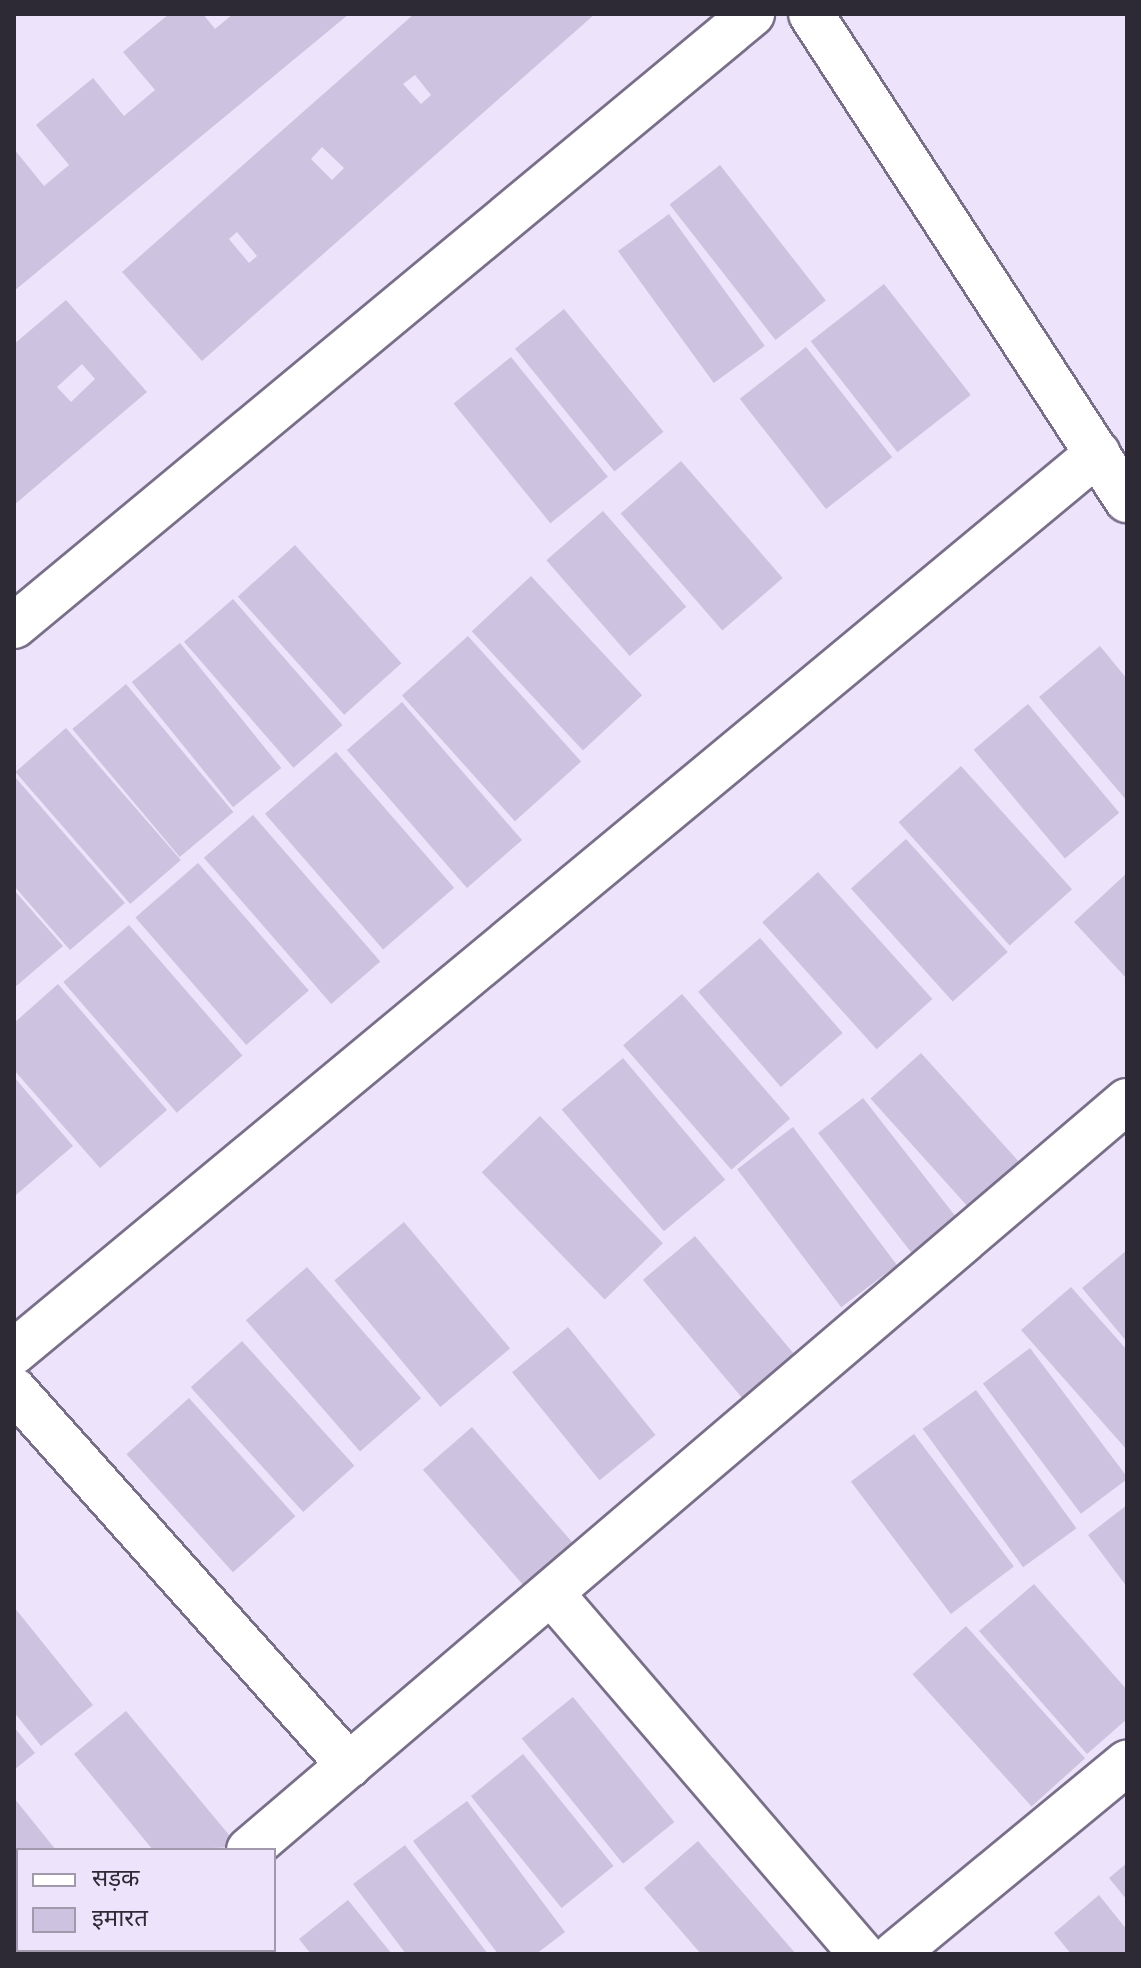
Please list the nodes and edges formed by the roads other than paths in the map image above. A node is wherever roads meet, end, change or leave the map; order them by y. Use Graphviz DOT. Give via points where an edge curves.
graph roads {
  1 [pos="752,14"];
  2 [pos="811,14"];
  3 [pos="1098,453"];
  4 [pos="1127,500"];
  5 [pos="14,626"];
  6 [pos="1127,1101"];
  7 [pos="14,1352"];
  8 [pos="14,1390"];
  9 [pos="551,1593"];
  10 [pos="1127,1763"];
  11 [pos="349,1765"];
  12 [pos="251,1848"];
  13 [pos="862,1954"];
  14 [pos="895,1954"];
  1 -- 5 [label="street"];
  2 -- 3 [label="street"];
  3 -- 4 [label="street"];
  3 -- 7 [label="street"];
  6 -- 9 [label="street"];
  8 -- 11 [label="street"];
  9 -- 11 [label="street"];
  9 -- 13 [label="street"];
  10 -- 14 [label="street"];
  11 -- 12 [label="street"];
}
